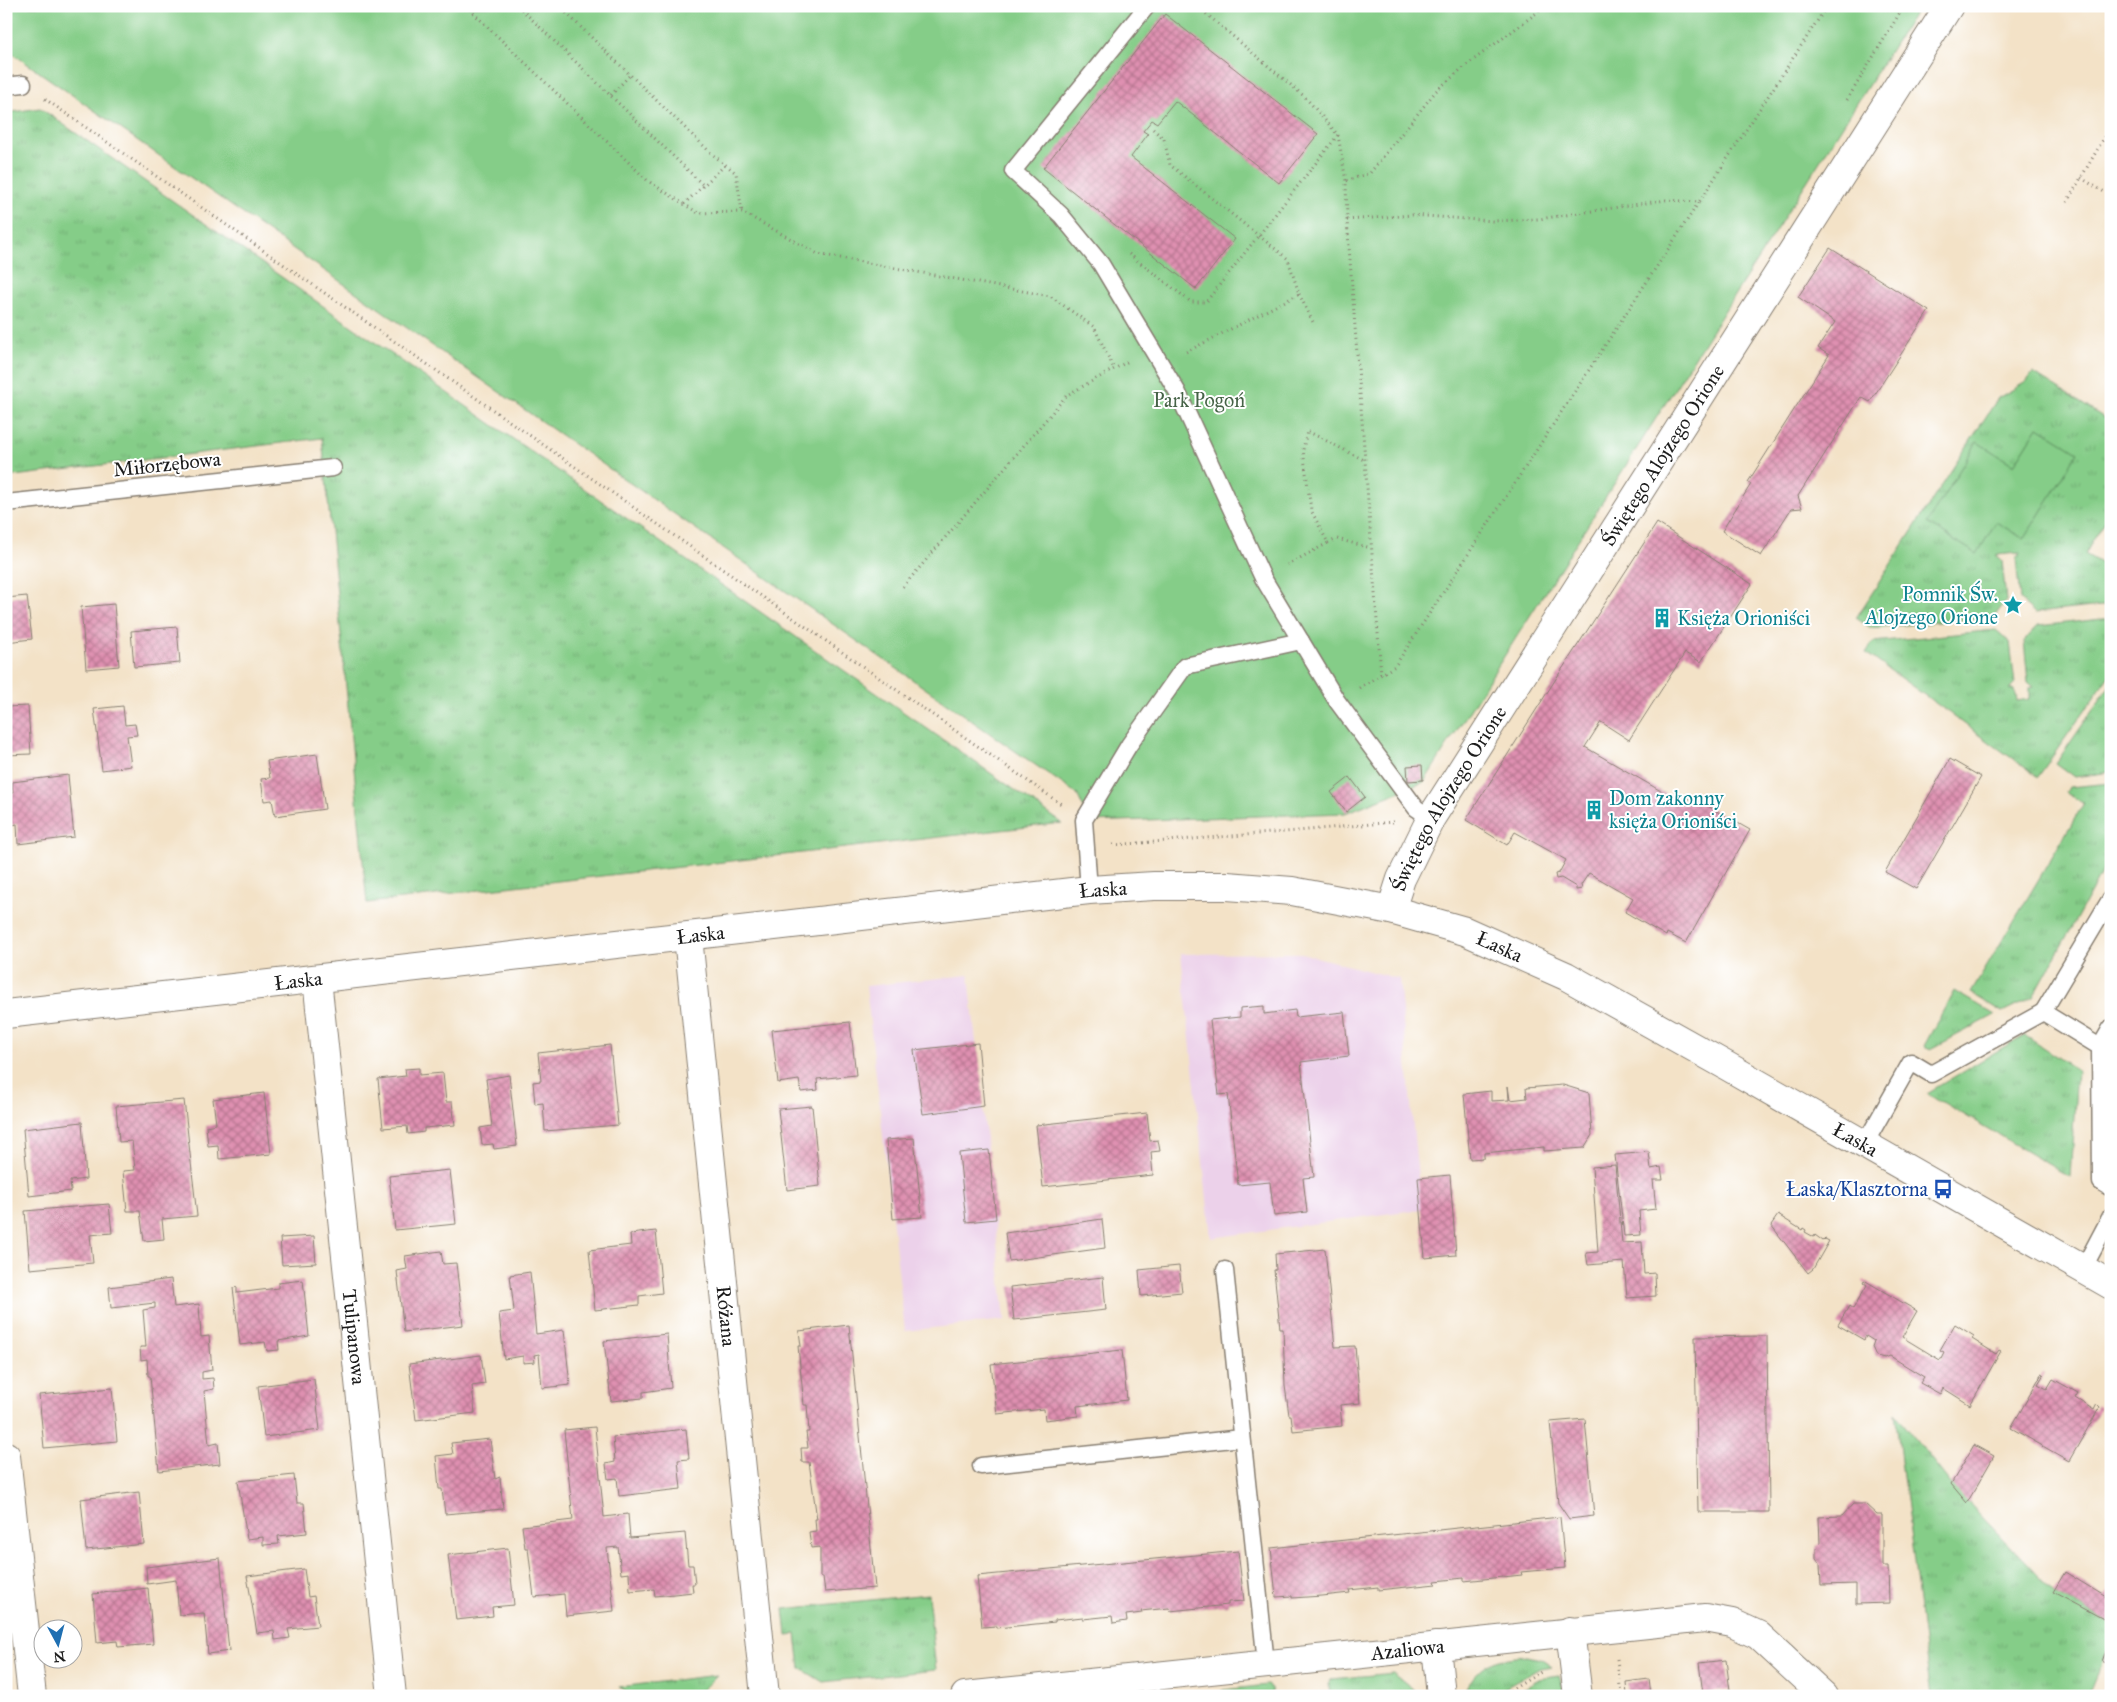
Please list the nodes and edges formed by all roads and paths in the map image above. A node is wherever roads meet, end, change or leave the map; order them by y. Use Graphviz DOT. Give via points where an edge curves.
graph roads {
  1 [pos="466,6"];
  2 [pos="559,6"];
  3 [pos="1146,6"];
  4 [pos="1197,6"];
  5 [pos="1546,6"];
  6 [pos="1827,6"];
  7 [pos="1949,6"];
  8 [pos="521,7"];
  9 [pos="630,75"];
  10 [pos="23,84"];
  11 [pos="6,86"];
  12 [pos="610,95"];
  13 [pos="2111,126"];
  14 [pos="1153,129"];
  15 [pos="1338,135"];
  16 [pos="726,165"];
  17 [pos="2081,178"];
  18 [pos="1346,181"];
  19 [pos="704,186"];
  20 [pos="2111,196"];
  21 [pos="1699,202"];
  22 [pos="2067,202"];
  23 [pos="684,204"];
  24 [pos="742,212"];
  25 [pos="1346,220"];
  26 [pos="1258,236"];
  27 [pos="1102,264"];
  28 [pos="1300,294"];
  29 [pos="1313,322"];
  30 [pos="1151,348"];
  31 [pos="1161,364"];
  32 [pos="1114,369"];
  33 [pos="1365,460"];
  34 [pos="333,468"];
  35 [pos="6,503"];
  36 [pos="1328,543"];
  37 [pos="1371,548"];
  38 [pos="1263,578"];
  39 [pos="904,587"];
  40 [pos="1301,641"];
  41 [pos="1381,674"];
  42 [pos="1337,701"];
  43 [pos="1431,818"];
  44 [pos="1084,820"];
  45 [pos="1399,821"];
  46 [pos="1086,847"];
  47 [pos="1089,890"];
  48 [pos="2111,898"];
  49 [pos="1391,910"];
  50 [pos="688,937"];
  51 [pos="317,979"];
  52 [pos="2043,1012"];
  53 [pos="6,1014"];
  54 [pos="2111,1028"];
  55 [pos="2100,1046"];
  56 [pos="1864,1144"];
  57 [pos="2111,1188"];
  58 [pos="2111,1216"];
  59 [pos="2083,1269"];
  60 [pos="1225,1270"];
  61 [pos="2111,1285"];
  62 [pos="1242,1438"];
  63 [pos="6,1456"];
  64 [pos="981,1466"];
  65 [pos="1570,1631"];
  66 [pos="1436,1646"];
  67 [pos="1616,1655"];
  68 [pos="1266,1664"];
  69 [pos="1548,1671"];
  70 [pos="32,1696"];
  71 [pos="392,1696"];
  72 [pos="765,1696"];
  73 [pos="965,1696"];
  74 [pos="1442,1696"];
  75 [pos="1501,1696"];
  76 [pos="1578,1696"];
  77 [pos="1621,1696"];
  78 [pos="1824,1696"];
  1 -- 23 [label="path" via="648,181"];
  2 -- 9 [label="path"];
  3 -- 27 [label="lane" via="1013,171 1061,215"];
  4 -- 15 [label="path" via="1305,97"];
  5 -- 18 [label="path" via="1436,91 1370,173"];
  6 -- 21 [label="path"];
  7 -- 43 [label="street, Świętego Alojzego Orione"];
  8 -- 12 [label="path"];
  9 -- 12 [label="path"];
  9 -- 16 [label="path"];
  10 -- 11 [label="lane"];
  10 -- 44 [label="path"];
  12 -- 19 [label="path"];
  13 -- 17 [label="path"];
  14 -- 26 [label="path" via="1164,139 1170,165"];
  15 -- 18 [label="path"];
  15 -- 26 [label="path"];
  16 -- 19 [label="path"];
  16 -- 24 [label="path" via="736,173"];
  17 -- 20 [label="path"];
  17 -- 22 [label="path"];
  18 -- 25 [label="path"];
  19 -- 23 [label="path"];
  21 -- 25 [label="path" via="1666,200 1539,219 1492,221 1412,215"];
  21 -- 41 [label="path" via="1395,666"];
  23 -- 24 [label="path" via="698,213"];
  24 -- 32 [label="path" via="818,254 1050,296 1094,327"];
  25 -- 33 [label="path"];
  26 -- 27 [label="path" via="1206,302 1191,302 1118,246"];
  26 -- 28 [label="path" via="1288,260"];
  27 -- 30 [label="lane"];
  28 -- 29 [label="path"];
  28 -- 31 [label="path"];
  30 -- 31 [label="lane"];
  30 -- 32 [label="path"];
  31 -- 38 [label="lane" via="1177,391"];
  32 -- 39 [label="path" via="1067,395"];
  33 -- 36 [label="path" via="1307,431 1303,450 1311,510"];
  33 -- 37 [label="path"];
  34 -- 35 [label="lane, Miłorzębowa"];
  36 -- 37 [label="path" via="1337,539"];
  36 -- 38 [label="path"];
  37 -- 41 [label="path"];
  38 -- 40 [label="lane"];
  40 -- 42 [label="lane"];
  40 -- 44 [label="lane" via="1184,666 1129,745"];
  41 -- 42 [label="path"];
  42 -- 43 [label="lane" via="1416,808"];
  43 -- 49 [label="street, Świętego Alojzego Orione" via="1401,880"];
  44 -- 46 [label="lane"];
  45 -- 46 [label="path"];
  46 -- 47 [label="lane"];
  47 -- 49 [label="street, Łaska" via="1227,886 1292,891"];
  47 -- 50 [label="street, Łaska"];
  48 -- 52 [label="lane"];
  49 -- 56 [label="street, Łaska" via="1466,930 1566,976"];
  50 -- 51 [label="street, Łaska"];
  50 -- 72 [label="street, Różana"];
  51 -- 53 [label="street, Łaska"];
  51 -- 71 [label="street, Tulipanowa"];
  52 -- 55 [label="lane"];
  52 -- 56 [label="lane" via="1931,1074 1911,1062"];
  54 -- 55 [label="lane"];
  55 -- 57 [label="lane" via="2100,1182"];
  56 -- 59 [label="street, Łaska"];
  58 -- 59 [label="lane"];
  59 -- 61 [label="street, Łaska"];
  60 -- 62 [label="lane"];
  62 -- 64 [label="lane"];
  62 -- 68 [label="lane"];
  63 -- 70 [label="street"];
  65 -- 66 [label="street, Azaliowa"];
  65 -- 76 [label="street"];
  65 -- 78 [label="street, Azaliowa" via="1706,1618 1732,1623 1758,1635"];
  66 -- 68 [label="street, Azaliowa"];
  66 -- 74 [label="street"];
  67 -- 77 [label="path"];
  68 -- 73 [label="street, Azaliowa"];
  69 -- 75 [label="path"];
}
